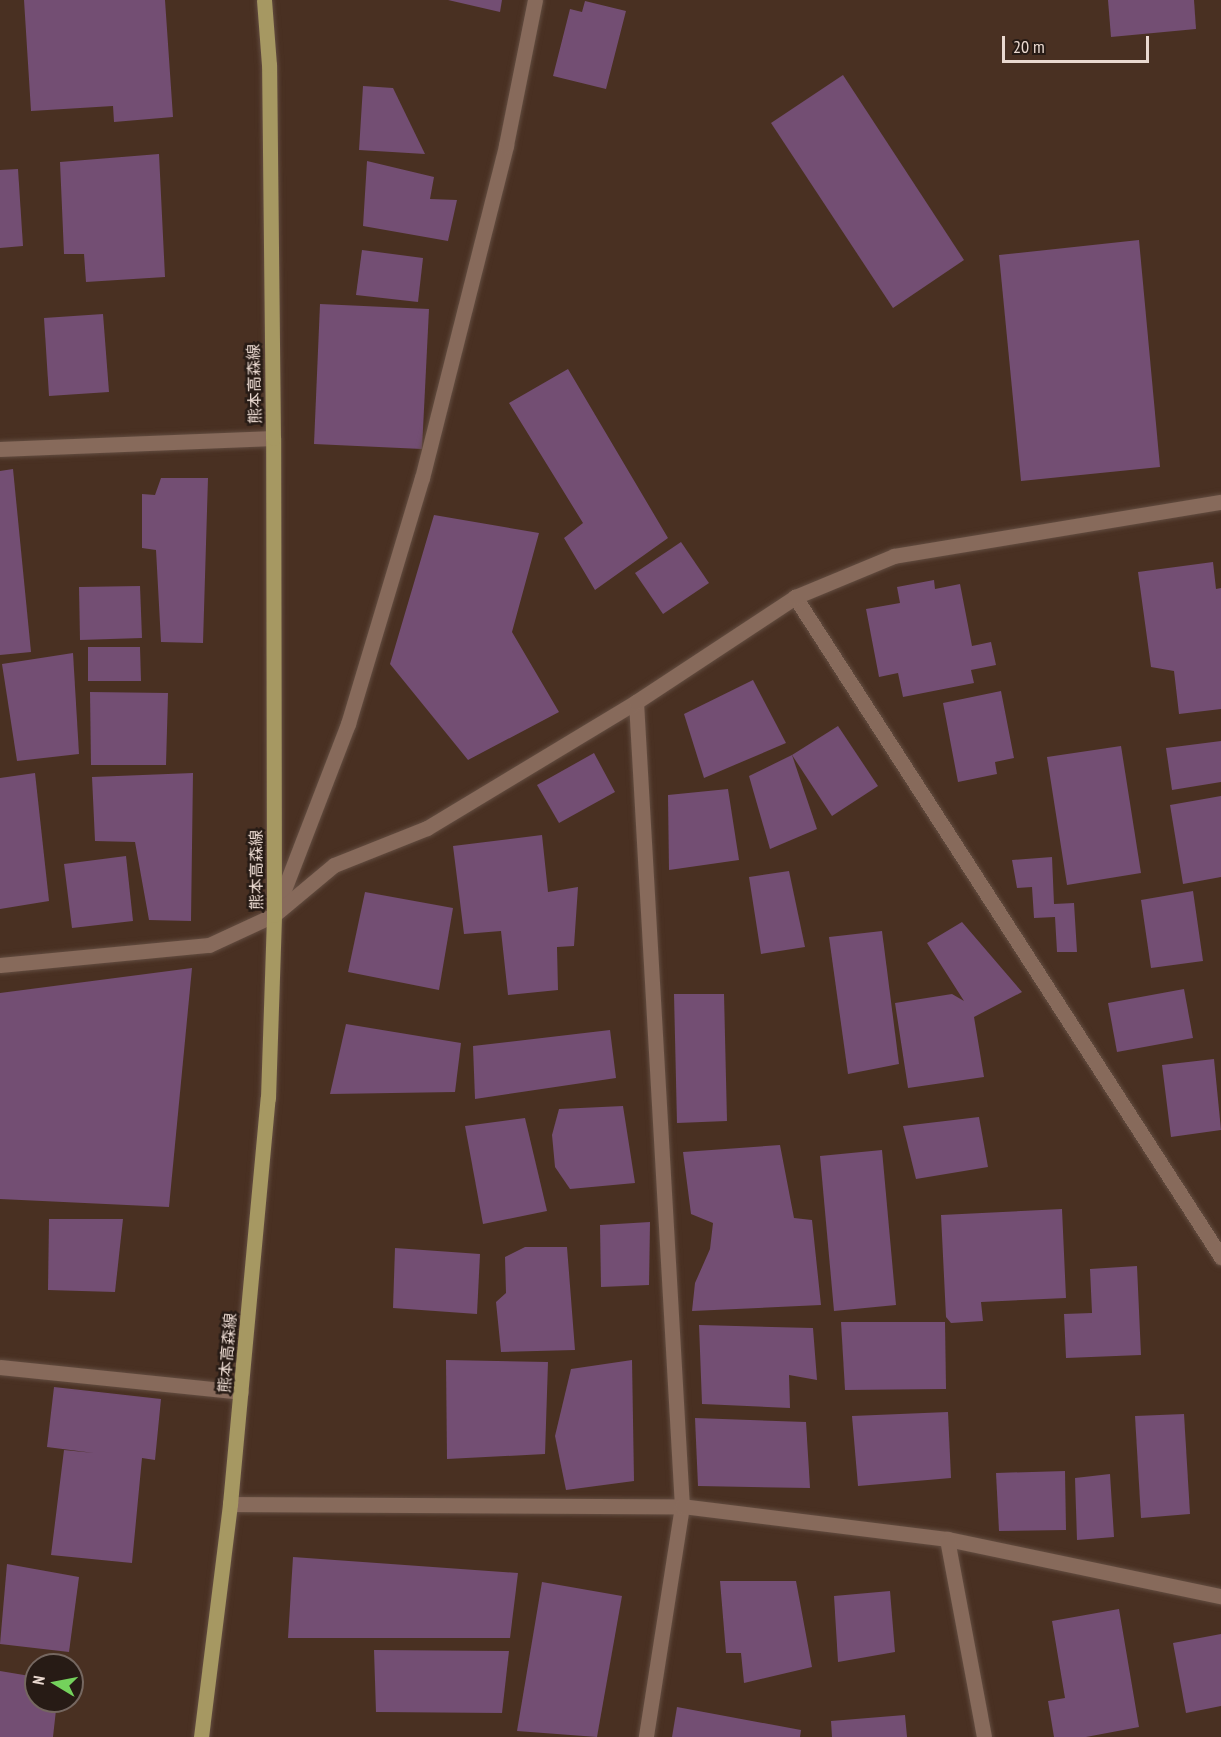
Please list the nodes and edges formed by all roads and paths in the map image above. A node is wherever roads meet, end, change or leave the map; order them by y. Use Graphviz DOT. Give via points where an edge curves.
graph roads {
  1 [pos="264,0"];
  2 [pos="535,0"];
  3 [pos="273,438"];
  4 [pos="0,449"];
  5 [pos="1221,502"];
  6 [pos="795,597"];
  7 [pos="636,702"];
  8 [pos="274,915"];
  9 [pos="0,965"];
  10 [pos="1221,1257"];
  11 [pos="0,1367"];
  12 [pos="241,1392"];
  13 [pos="230,1504"];
  14 [pos="682,1506"];
  15 [pos="947,1539"];
  16 [pos="1221,1596"];
  17 [pos="201,1737"];
  18 [pos="646,1737"];
  19 [pos="984,1737"];
  1 -- 3 [label="main road, 熊本高森線" via="269,65"];
  2 -- 8 [label="street" via="506,145 422,478 348,724"];
  3 -- 4 [label="street"];
  3 -- 8 [label="main road, 熊本高森線"];
  5 -- 6 [label="street" via="894,556"];
  6 -- 7 [label="street"];
  6 -- 10 [label="street"];
  7 -- 8 [label="street" via="427,828 334,865"];
  7 -- 14 [label="street"];
  8 -- 9 [label="street" via="209,945"];
  8 -- 12 [label="main road, 熊本高森線" via="268,1098"];
  11 -- 12 [label="street"];
  12 -- 13 [label="main road, 熊本高森線"];
  13 -- 14 [label="street"];
  13 -- 17 [label="main road, 熊本高森線"];
  14 -- 15 [label="street"];
  14 -- 18 [label="street"];
  15 -- 16 [label="street"];
  15 -- 19 [label="street"];
}
